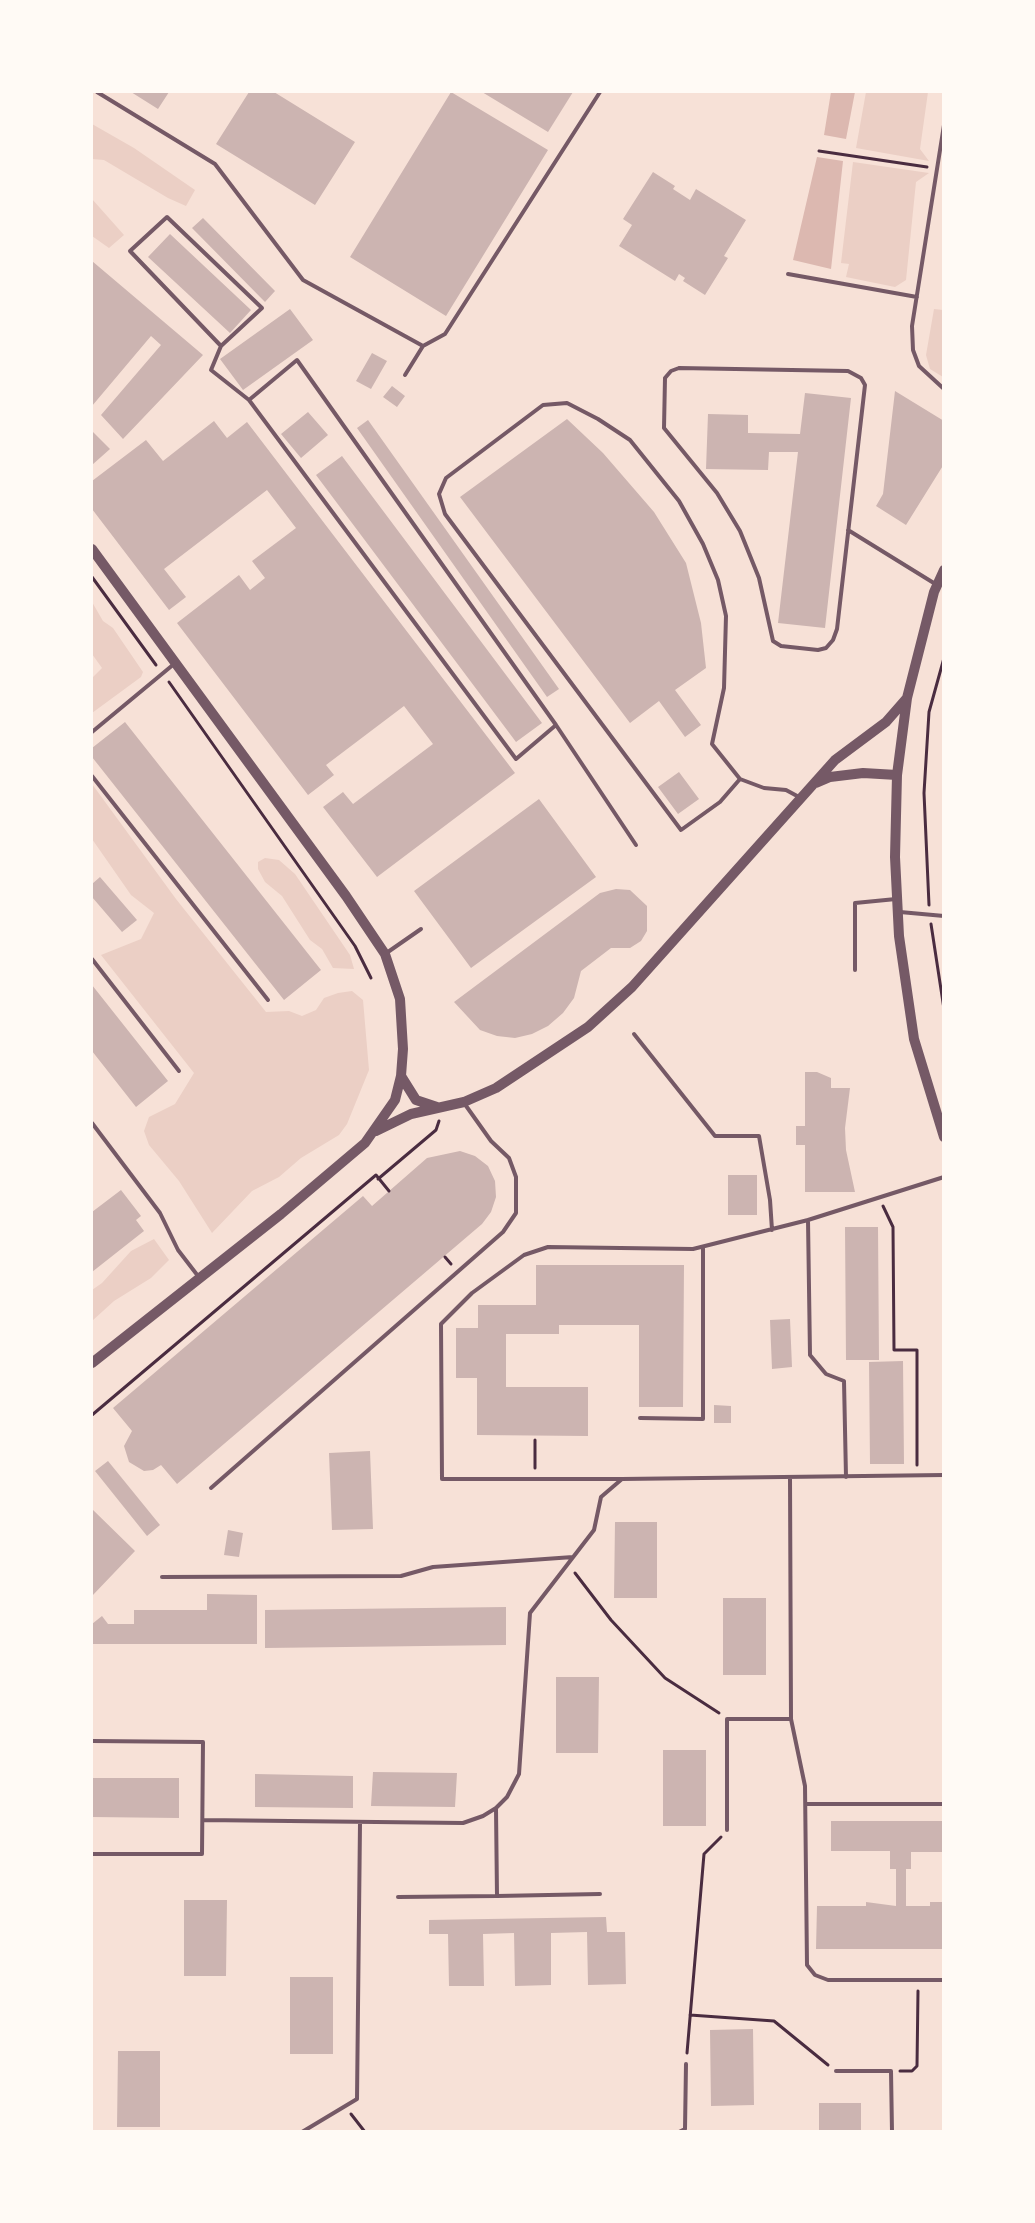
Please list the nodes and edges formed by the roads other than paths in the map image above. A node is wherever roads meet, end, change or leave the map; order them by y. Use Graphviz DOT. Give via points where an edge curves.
graph roads {
  1 [pos="97,92"];
  2 [pos="600,92"];
  3 [pos="944,125"];
  4 [pos="788,274"];
  5 [pos="917,297"];
  6 [pos="221,346"];
  7 [pos="423,346"];
  8 [pos="405,375"];
  9 [pos="944,388"];
  10 [pos="249,400"];
  11 [pos="848,530"];
  12 [pos="92,549"];
  13 [pos="944,570"];
  14 [pos="937,585"];
  15 [pos="175,664"];
  16 [pos="907,698"];
  17 [pos="556,725"];
  18 [pos="92,732"];
  19 [pos="897,775"];
  20 [pos="92,776"];
  21 [pos="740,779"];
  22 [pos="810,786"];
  23 [pos="800,797"];
  24 [pos="636,845"];
  25 [pos="896,899"];
  26 [pos="897,911"];
  27 [pos="943,915"];
  28 [pos="421,929"];
  29 [pos="385,954"];
  30 [pos="92,959"];
  31 [pos="855,970"];
  32 [pos="268,1000"];
  33 [pos="633,1034"];
  34 [pos="179,1071"];
  35 [pos="401,1076"];
  36 [pos="464,1102"];
  37 [pos="440,1107"];
  38 [pos="92,1123"];
  39 [pos="374,1132"];
  40 [pos="944,1137"];
  41 [pos="944,1177"];
  42 [pos="808,1220"];
  43 [pos="772,1230"];
  44 [pos="703,1247"];
  45 [pos="199,1277"];
  46 [pos="92,1363"];
  47 [pos="640,1418"];
  48 [pos="944,1475"];
  49 [pos="846,1477"];
  50 [pos="790,1478"];
  51 [pos="622,1479"];
  52 [pos="211,1488"];
  53 [pos="574,1557"];
  54 [pos="162,1577"];
  55 [pos="791,1719"];
  56 [pos="92,1741"];
  57 [pos="806,1804"];
  58 [pos="944,1804"];
  59 [pos="496,1808"];
  60 [pos="203,1820"];
  61 [pos="360,1822"];
  62 [pos="727,1830"];
  63 [pos="92,1854"];
  64 [pos="600,1894"];
  65 [pos="497,1896"];
  66 [pos="398,1897"];
  67 [pos="944,1980"];
  68 [pos="686,2064"];
  69 [pos="836,2072"];
  70 [pos="302,2132"];
  71 [pos="679,2132"];
  72 [pos="892,2132"];
  1 -- 7 [label="lane" via="215,164 303,280"];
  2 -- 7 [label="lane" via="445,334"];
  3 -- 5 [label="lane"];
  4 -- 5 [label="lane"];
  5 -- 9 [label="lane" via="913,350 919,366"];
  6 -- 6 [label="lane" via="130,251 167,217 262,308"];
  6 -- 10 [label="lane" via="211,370"];
  7 -- 8 [label="lane"];
  10 -- 17 [label="lane" via="516,759"];
  10 -- 17 [label="lane" via="297,360"];
  11 -- 11 [label="lane" via="833,640 818,650 775,644 759,578 740,531 717,493 664,428 665,378 671,371 679,368 858,374 865,385"];
  11 -- 14 [label="lane"];
  12 -- 15 [label="street"];
  13 -- 14 [label="street"];
  14 -- 16 [label="street"];
  15 -- 18 [label="lane"];
  15 -- 29 [label="street"];
  16 -- 19 [label="street"];
  16 -- 22 [label="street" via="886,722 835,760"];
  17 -- 24 [label="lane"];
  19 -- 22 [label="street" via="830,777"];
  19 -- 25 [label="street"];
  20 -- 32 [label="lane"];
  21 -- 21 [label="lane" via="712,744 724,688 726,616 718,580 703,544 679,501 630,440 567,403 543,405 446,478 439,494 445,514 681,830 720,802"];
  21 -- 23 [label="lane"];
  22 -- 23 [label="street"];
  23 -- 36 [label="street" via="632,987 588,1027 496,1088"];
  25 -- 26 [label="street"];
  25 -- 31 [label="lane" via="855,903"];
  26 -- 27 [label="lane"];
  26 -- 40 [label="street" via="914,1039"];
  28 -- 29 [label="lane"];
  29 -- 35 [label="street" via="401,1008"];
  30 -- 34 [label="lane"];
  33 -- 43 [label="lane" via="716,1136 759,1136"];
  35 -- 37 [label="street" via="416,1100"];
  35 -- 39 [label="street" via="394,1100"];
  36 -- 37 [label="street"];
  36 -- 52 [label="lane" via="491,1141 509,1158 516,1177 516,1213 503,1232"];
  37 -- 39 [label="street" via="411,1114"];
  38 -- 45 [label="lane" via="160,1213 178,1250"];
  39 -- 45 [label="street" via="332,1172"];
  41 -- 42 [label="lane"];
  42 -- 43 [label="lane"];
  42 -- 49 [label="lane" via="810,1355 826,1374 844,1381"];
  43 -- 44 [label="lane"];
  44 -- 47 [label="lane" via="703,1419"];
  44 -- 51 [label="lane" via="548,1247 524,1255 472,1293 441,1324 442,1479"];
  45 -- 46 [label="street"];
  48 -- 49 [label="lane"];
  49 -- 50 [label="lane"];
  50 -- 51 [label="lane"];
  50 -- 55 [label="lane"];
  51 -- 53 [label="lane" via="601,1497 594,1530"];
  53 -- 54 [label="lane" via="433,1567 401,1576"];
  53 -- 59 [label="lane" via="530,1613 519,1774"];
  55 -- 57 [label="lane" via="804,1773"];
  55 -- 62 [label="lane" via="727,1719"];
  56 -- 60 [label="lane" via="203,1743"];
  57 -- 58 [label="lane"];
  57 -- 67 [label="lane" via="807,1965 815,1975 828,1980"];
  59 -- 61 [label="lane" via="463,1823"];
  59 -- 65 [label="lane"];
  60 -- 61 [label="lane"];
  60 -- 63 [label="lane" via="202,1854"];
  61 -- 70 [label="lane" via="357,2099"];
  64 -- 65 [label="lane"];
  65 -- 66 [label="lane"];
  68 -- 71 [label="lane" via="685,2129"];
  69 -- 72 [label="lane" via="891,2072"];
}
